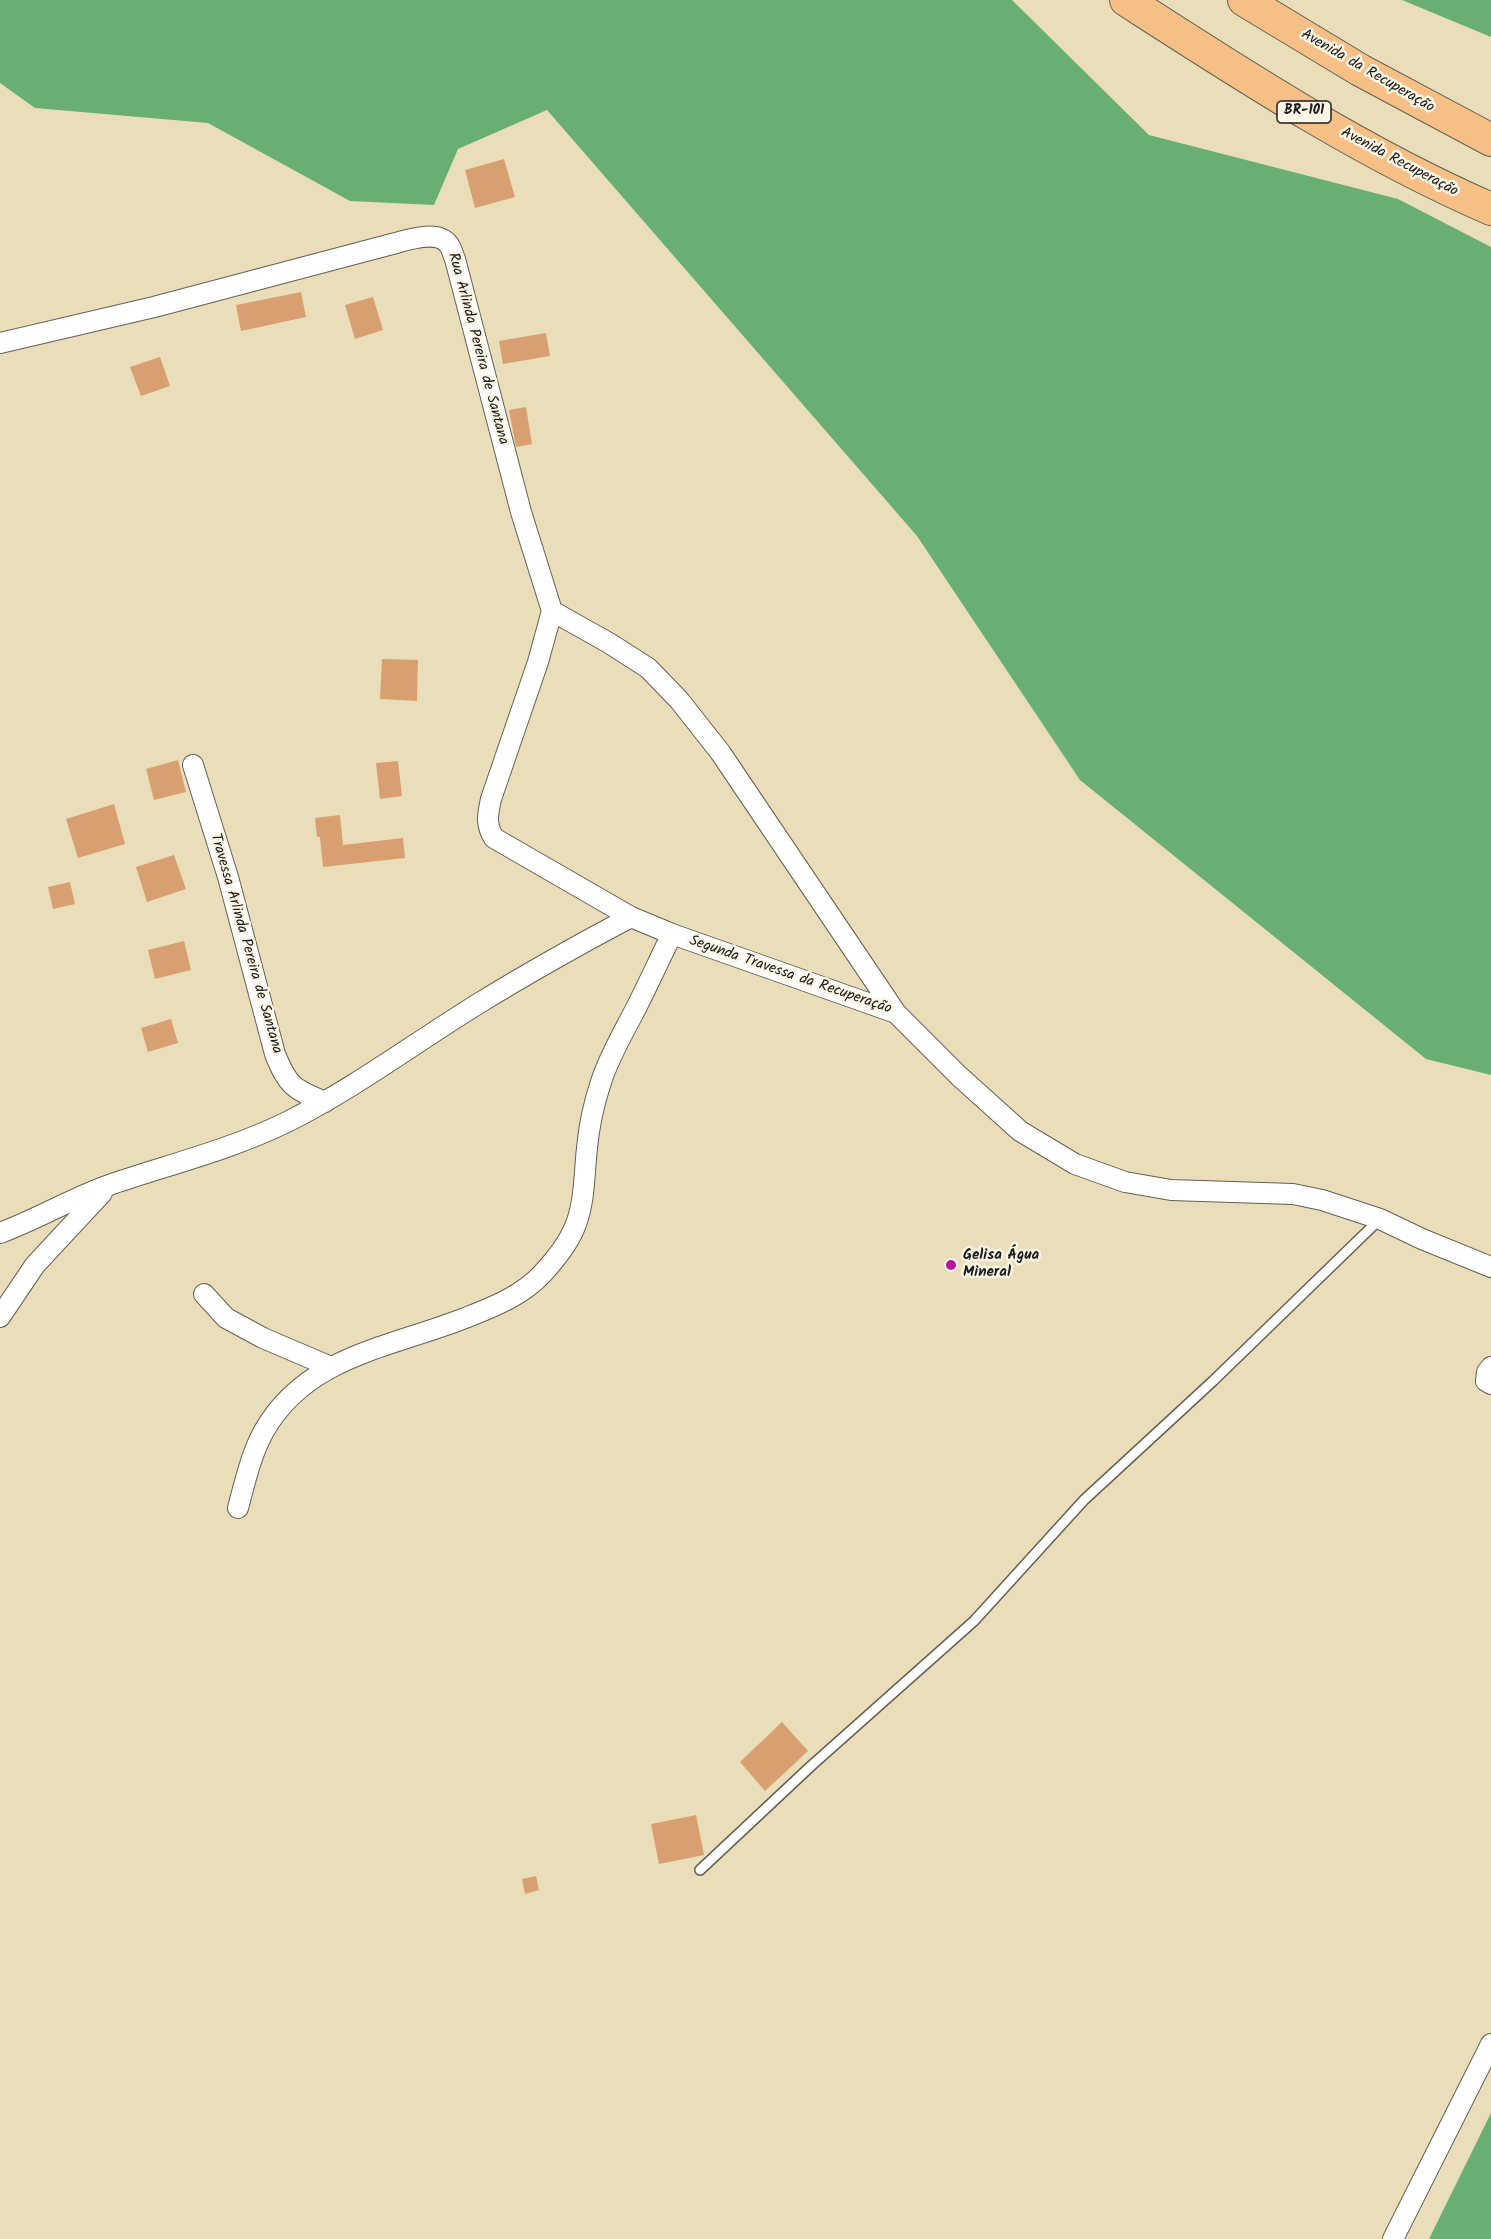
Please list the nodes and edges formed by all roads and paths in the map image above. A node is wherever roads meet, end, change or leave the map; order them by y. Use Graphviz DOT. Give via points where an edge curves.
graph roads {
  1 [pos="1126,0"];
  2 [pos="1244,0"];
  3 [pos="1491,140"];
  4 [pos="1491,209"];
  5 [pos="0,343"];
  6 [pos="552,611"];
  7 [pos="193,765"];
  8 [pos="631,917"];
  9 [pos="672,934"];
  10 [pos="896,1013"];
  11 [pos="325,1102"];
  12 [pos="110,1185"];
  13 [pos="1380,1219"];
  14 [pos="0,1233"];
  15 [pos="1491,1267"];
  16 [pos="204,1294"];
  17 [pos="0,1317"];
  18 [pos="331,1367"];
  19 [pos="1491,1367"];
  20 [pos="1491,1384"];
  21 [pos="238,1508"];
  22 [pos="700,1870"];
  23 [pos="1491,2044"];
  24 [pos="1393,2239"];
  1 -- 4 [label="highway, Avenida Recuperação / BR-101" via="1242,75 1373,152"];
  2 -- 3 [label="highway, Avenida da Recuperação" via="1360,70"];
  5 -- 6 [label="street, Rua Arlinda Pereira de Santana" via="392,244 436,237 448,243 456,259 521,512"];
  6 -- 8 [label="street, Segunda Travessa da Recuperação" via="491,799 488,829 494,838 515,851"];
  6 -- 10 [label="street" via="648,668 680,700 720,752"];
  7 -- 11 [label="street, Travessa Arlinda Pereira de Santana" via="231,887 275,1054 293,1087"];
  8 -- 9 [label="street, Segunda Travessa da Recuperação"];
  8 -- 11 [label="street" via="481,1002"];
  9 -- 10 [label="street, Segunda Travessa da Recuperação"];
  9 -- 18 [label="street" via="601,1081 587,1145 582,1199 564,1247 523,1292 504,1302"];
  10 -- 13 [label="street, Segunda Travessa da Recuperação" via="1020,1131 1074,1164 1125,1182 1171,1190 1293,1194"];
  11 -- 12 [label="street" via="265,1132"];
  12 -- 14 [label="street"];
  12 -- 17 [label="street" via="35,1264"];
  13 -- 15 [label="street, Segunda Travessa da Recuperação"];
  13 -- 22 [label="lane" via="1084,1500 974,1621"];
  16 -- 18 [label="street" via="226,1318"];
  18 -- 21 [label="street" via="286,1401 265,1430"];
  19 -- 20 [label="street" via="1486,1381"];
  23 -- 24 [label="street"];
}
